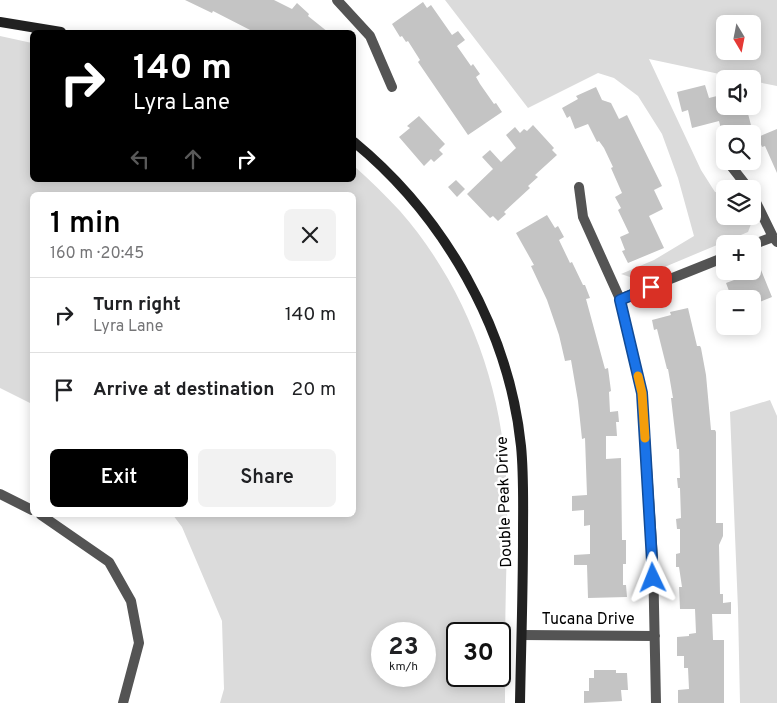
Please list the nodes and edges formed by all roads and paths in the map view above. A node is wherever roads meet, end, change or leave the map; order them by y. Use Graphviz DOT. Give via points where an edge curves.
graph roads {
  1 [pos="337,0"];
  2 [pos="0,22"];
  3 [pos="49,30"];
  4 [pos="392,86"];
  5 [pos="356,144"];
  6 [pos="733,170"];
  7 [pos="742,180"];
  8 [pos="579,187"];
  9 [pos="761,212"];
  10 [pos="775,240"];
  11 [pos="761,243"];
  12 [pos="716,260"];
  13 [pos="620,300"];
  14 [pos="0,494"];
  15 [pos="30,509"];
  16 [pos="44,517"];
  17 [pos="522,635"];
  18 [pos="655,636"];
  19 [pos="122,703"];
  20 [pos="520,703"];
  21 [pos="656,703"];
  1 -- 4 [label="street" via="370,36"];
  2 -- 3 [label="street"];
  5 -- 17 [label="street, Double Peak Drive" via="414,202 448,247 477,298 499,351 508,378 521,445"];
  6 -- 7 [label="street"];
  8 -- 13 [label="street, Tucana Drive" via="583,216"];
  9 -- 10 [label="street"];
  10 -- 11 [label="street"];
  12 -- 13 [label="street"];
  13 -- 18 [label="street, Tucana Drive" via="642,393"];
  14 -- 15 [label="street"];
  16 -- 19 [label="street" via="109,562 131,601 139,643"];
  17 -- 18 [label="street, Tucana Drive"];
  17 -- 20 [label="street, Double Peak Drive"];
  18 -- 21 [label="street, Tucana Drive"];
}
